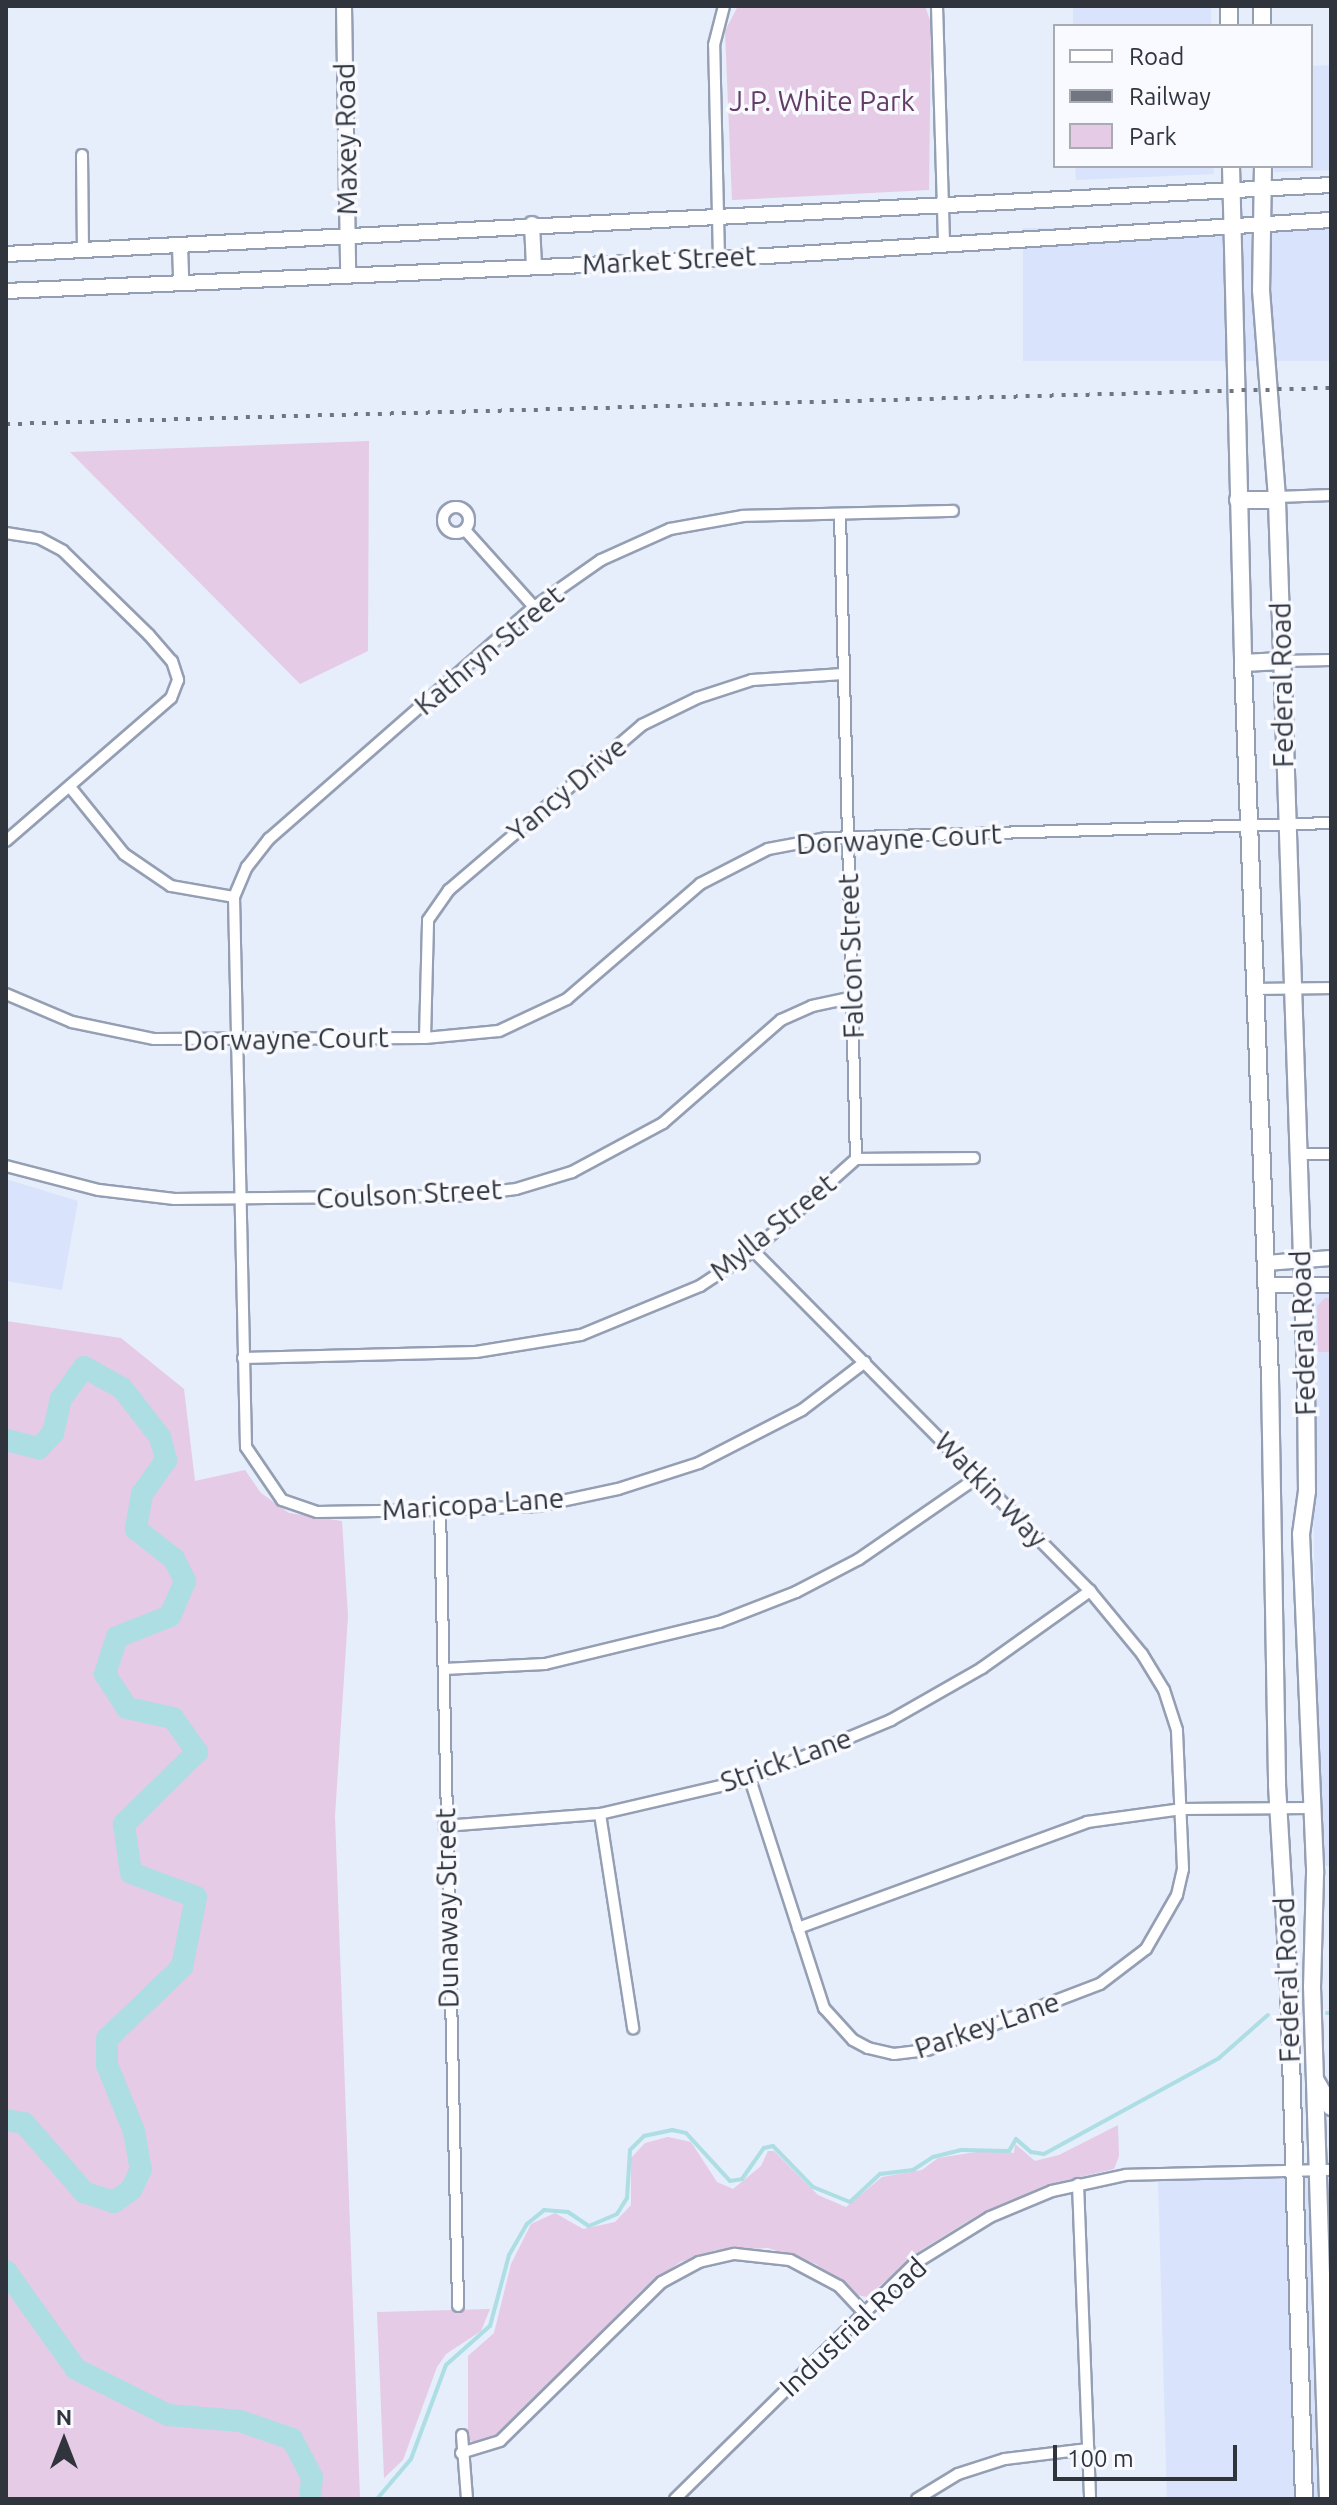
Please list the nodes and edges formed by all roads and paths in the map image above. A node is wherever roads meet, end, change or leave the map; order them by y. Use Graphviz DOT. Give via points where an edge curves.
graph roads {
  1 [pos="344,6"];
  2 [pos="724,6"];
  3 [pos="937,6"];
  4 [pos="82,155"];
  5 [pos="1231,168"];
  6 [pos="1263,168"];
  7 [pos="1331,185"];
  8 [pos="1231,187"];
  9 [pos="1262,188"];
  10 [pos="944,203"];
  11 [pos="718,214"];
  12 [pos="1331,220"];
  13 [pos="1261,223"];
  14 [pos="532,224"];
  15 [pos="1231,225"];
  16 [pos="347,235"];
  17 [pos="944,243"];
  18 [pos="180,246"];
  19 [pos="83,249"];
  20 [pos="6,254"];
  21 [pos="719,259"];
  22 [pos="534,267"];
  23 [pos="348,272"];
  24 [pos="181,281"];
  25 [pos="6,291"];
  26 [pos="1331,495"];
  27 [pos="1277,498"];
  28 [pos="1238,500"];
  29 [pos="953,511"];
  30 [pos="840,514"];
  31 [pos="465,530"];
  32 [pos="6,533"];
  33 [pos="534,607"];
  34 [pos="1331,660"];
  35 [pos="1282,661"];
  36 [pos="1243,663"];
  37 [pos="843,674"];
  38 [pos="70,787"];
  39 [pos="1331,823"];
  40 [pos="1284,824"];
  41 [pos="1251,825"];
  42 [pos="846,838"];
  43 [pos="6,841"];
  44 [pos="234,897"];
  45 [pos="1331,988"];
  46 [pos="1256,989"];
  47 [pos="1291,989"];
  48 [pos="6,994"];
  49 [pos="854,997"];
  50 [pos="425,1038"];
  51 [pos="235,1042"];
  52 [pos="1296,1154"];
  53 [pos="1331,1154"];
  54 [pos="974,1158"];
  55 [pos="856,1159"];
  56 [pos="6,1166"];
  57 [pos="239,1200"];
  58 [pos="753,1251"];
  59 [pos="1300,1258"];
  60 [pos="1331,1258"];
  61 [pos="1266,1263"];
  62 [pos="1267,1285"];
  63 [pos="1331,1285"];
  64 [pos="1302,1286"];
  65 [pos="243,1358"];
  66 [pos="865,1362"];
  67 [pos="978,1477"];
  68 [pos="290,1503"];
  69 [pos="440,1510"];
  70 [pos="1302,1552"];
  71 [pos="1270,1553"];
  72 [pos="1090,1591"];
  73 [pos="444,1669"];
  74 [pos="1180,1759"];
  75 [pos="750,1779"];
  76 [pos="1279,1808"];
  77 [pos="1309,1808"];
  78 [pos="1182,1809"];
  79 [pos="600,1814"];
  80 [pos="444,1826"];
  81 [pos="798,1928"];
  82 [pos="633,2028"];
  83 [pos="1314,2078"];
  84 [pos="1331,2107"];
  85 [pos="1323,2170"];
  86 [pos="1293,2171"];
  87 [pos="1078,2184"];
  88 [pos="1331,2231"];
  89 [pos="1318,2252"];
  90 [pos="458,2306"];
  91 [pos="863,2312"];
  92 [pos="1323,2359"];
  93 [pos="1300,2360"];
  94 [pos="462,2435"];
  95 [pos="1088,2449"];
  96 [pos="461,2453"];
  97 [pos="467,2499"];
  98 [pos="675,2499"];
  99 [pos="917,2499"];
  100 [pos="1090,2499"];
  101 [pos="1304,2499"];
  102 [pos="1328,2499"];
  1 -- 16 [label="main road, Maxey Road"];
  2 -- 11 [label="street" via="714,45"];
  3 -- 10 [label="street"];
  4 -- 19 [label="street"];
  5 -- 8 [label="main road, Federal Road"];
  6 -- 9 [label="main road, Federal Road"];
  7 -- 9 [label="main road, Market Street"];
  8 -- 9 [label="main road, Market Street"];
  8 -- 10 [label="main road, Market Street"];
  8 -- 15 [label="main road, Federal Road"];
  9 -- 13 [label="main road, Federal Road"];
  10 -- 11 [label="main road, Market Street"];
  10 -- 17 [label="street"];
  11 -- 14 [label="main road, Market Street"];
  11 -- 21 [label="street"];
  12 -- 13 [label="main road, Market Street"];
  13 -- 15 [label="main road, Market Street"];
  13 -- 27 [label="main road, Federal Road"];
  14 -- 16 [label="main road, Market Street"];
  14 -- 22 [label="main road"];
  15 -- 17 [label="main road, Market Street"];
  15 -- 28 [label="main road, Federal Road"];
  16 -- 18 [label="main road, Market Street"];
  16 -- 23 [label="main road, Maxey Road"];
  17 -- 21 [label="main road, Market Street"];
  18 -- 19 [label="main road, Market Street"];
  18 -- 24 [label="main road"];
  19 -- 20 [label="main road, Market Street"];
  21 -- 22 [label="main road, Market Street"];
  22 -- 23 [label="main road, Market Street"];
  23 -- 24 [label="main road, Market Street"];
  24 -- 25 [label="main road, Market Street"];
  26 -- 27 [label="street"];
  27 -- 28 [label="main road"];
  27 -- 35 [label="main road, Federal Road"];
  28 -- 36 [label="main road, Federal Road"];
  29 -- 30 [label="street, Kathryn Street"];
  30 -- 33 [label="street, Kathryn Street" via="743,516 670,529 601,560"];
  30 -- 37 [label="street, Falcon Street"];
  31 -- 33 [label="street"];
  32 -- 38 [label="street" via="39,538 63,551 149,635 172,661 178,680 171,698"];
  33 -- 44 [label="street, Kathryn Street" via="269,839 247,867"];
  34 -- 35 [label="street"];
  35 -- 36 [label="main road"];
  35 -- 40 [label="main road, Federal Road"];
  36 -- 41 [label="main road, Federal Road"];
  37 -- 42 [label="street, Falcon Street"];
  37 -- 50 [label="street, Yancy Drive" via="752,680 697,698 642,725 449,890 428,920"];
  38 -- 43 [label="street"];
  38 -- 44 [label="street" via="124,854 171,886"];
  39 -- 40 [label="street, Dorwayne Court"];
  40 -- 41 [label="street, Dorwayne Court"];
  40 -- 47 [label="main road, Federal Road"];
  41 -- 42 [label="street, Dorwayne Court"];
  41 -- 46 [label="main road, Federal Road"];
  42 -- 49 [label="street, Falcon Street"];
  42 -- 50 [label="street, Dorwayne Court" via="768,849 700,884 567,999 499,1031"];
  44 -- 51 [label="street, Kathryn Street"];
  45 -- 47 [label="street"];
  46 -- 47 [label="street"];
  46 -- 61 [label="main road, Federal Road"];
  47 -- 52 [label="main road, Federal Road"];
  48 -- 51 [label="street, Dorwayne Court" via="109,1032"];
  49 -- 55 [label="street, Falcon Street"];
  49 -- 57 [label="street, Coulson Street" via="812,1006 781,1020 663,1123 572,1172 516,1189 455,1196"];
  50 -- 51 [label="street, Dorwayne Court"];
  51 -- 57 [label="street, Kathryn Street"];
  52 -- 53 [label="street"];
  52 -- 59 [label="main road, Federal Road"];
  54 -- 55 [label="street, Mylla Street"];
  55 -- 58 [label="street, Mylla Street"];
  56 -- 57 [label="street, Coulson Street" via="131,1196"];
  57 -- 65 [label="street, Kathryn Street"];
  58 -- 65 [label="street, Mylla Street" via="670,1302 581,1335 476,1352"];
  58 -- 66 [label="street, Watkin Way"];
  59 -- 60 [label="main road"];
  59 -- 61 [label="main road"];
  59 -- 64 [label="main road, Federal Road"];
  61 -- 62 [label="main road, Federal Road"];
  62 -- 64 [label="main road"];
  62 -- 71 [label="main road, Federal Road"];
  63 -- 64 [label="main road"];
  64 -- 70 [label="main road, Federal Road" via="1307,1491"];
  65 -- 68 [label="street, Kathryn Street" via="246,1447 258,1471"];
  66 -- 67 [label="street, Watkin Way"];
  66 -- 69 [label="street, Maricopa Lane" via="802,1410 699,1463 539,1506"];
  67 -- 72 [label="street, Watkin Way"];
  67 -- 73 [label="street" via="859,1559 796,1592 719,1622 545,1664"];
  68 -- 69 [label="street, Maricopa Lane" via="317,1512"];
  69 -- 73 [label="street, Dunaway Street"];
  70 -- 71 [label="main road"];
  70 -- 77 [label="main road, Federal Road"];
  71 -- 76 [label="main road, Federal Road"];
  72 -- 74 [label="street, Watkin Way" via="1164,1690"];
  72 -- 75 [label="street, Strick Lane" via="982,1668 891,1720"];
  73 -- 80 [label="street, Dunaway Street"];
  74 -- 78 [label="street, Parkey Lane"];
  75 -- 79 [label="street, Strick Lane"];
  75 -- 81 [label="street, Parkey Lane"];
  76 -- 77 [label="street"];
  76 -- 78 [label="street"];
  76 -- 86 [label="main road, Federal Road"];
  77 -- 83 [label="main road, Federal Road" via="1315,1874"];
  78 -- 81 [label="street" via="1087,1822"];
  78 -- 81 [label="street, Parkey Lane" via="1183,1869 1177,1895 1146,1949 1100,1984 927,2050 894,2054 868,2048 835,2023 824,2008"];
  79 -- 80 [label="street, Strick Lane"];
  79 -- 82 [label="street"];
  80 -- 90 [label="street, Dunaway Street"];
  83 -- 84 [label="main road"];
  83 -- 85 [label="main road, Federal Road"];
  85 -- 86 [label="street, Industrial Road"];
  85 -- 89 [label="main road, Federal Road"];
  86 -- 87 [label="street, Industrial Road" via="1126,2175"];
  86 -- 93 [label="main road, Federal Road"];
  87 -- 91 [label="street, Industrial Road" via="990,2217 944,2243"];
  87 -- 95 [label="street"];
  88 -- 89 [label="main road"];
  89 -- 92 [label="main road, Federal Road"];
  91 -- 96 [label="street" via="839,2286 790,2260 735,2254 699,2262 662,2282 500,2441"];
  91 -- 98 [label="street, Industrial Road"];
  92 -- 93 [label="main road"];
  92 -- 102 [label="main road, Federal Road"];
  93 -- 101 [label="main road, Federal Road"];
  94 -- 96 [label="street"];
  95 -- 99 [label="street" via="1005,2459 958,2474"];
  95 -- 100 [label="street"];
  96 -- 97 [label="street"];
}
